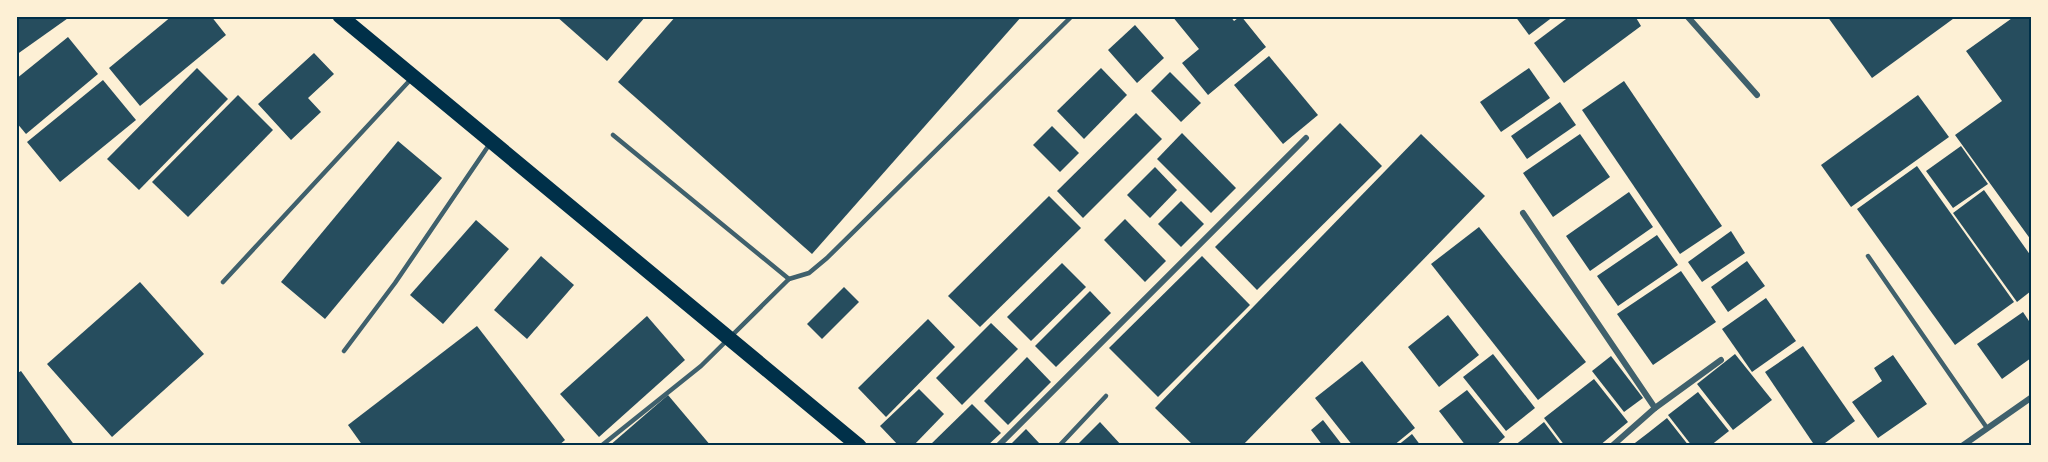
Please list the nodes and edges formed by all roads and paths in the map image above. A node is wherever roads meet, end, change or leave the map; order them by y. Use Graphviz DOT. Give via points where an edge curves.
graph roads {
  1 [pos="340,16"];
  2 [pos="1072,16"];
  3 [pos="1687,16"];
  4 [pos="413,76"];
  5 [pos="1757,95"];
  6 [pos="613,135"];
  7 [pos="1306,138"];
  8 [pos="491,141"];
  9 [pos="1523,213"];
  10 [pos="1868,256"];
  11 [pos="789,279"];
  12 [pos="223,282"];
  13 [pos="730,339"];
  14 [pos="344,351"];
  15 [pos="1721,360"];
  16 [pos="1106,396"];
  17 [pos="2031,398"];
  18 [pos="1655,408"];
  19 [pos="1987,428"];
  20 [pos="601,446"];
  21 [pos="859,446"];
  22 [pos="998,446"];
  23 [pos="1059,446"];
  24 [pos="1611,446"];
  25 [pos="1962,446"];
  1 -- 4 [label="main road"];
  2 -- 11 [label="lane" via="828,258 810,273"];
  3 -- 5 [label="street"];
  4 -- 8 [label="main road"];
  4 -- 12 [label="lane"];
  6 -- 11 [label="lane"];
  7 -- 22 [label="street"];
  8 -- 13 [label="main road"];
  8 -- 14 [label="lane"];
  9 -- 18 [label="street"];
  10 -- 19 [label="lane"];
  11 -- 13 [label="lane"];
  13 -- 20 [label="lane"];
  13 -- 21 [label="main road"];
  15 -- 18 [label="street"];
  16 -- 23 [label="lane"];
  17 -- 19 [label="street"];
  18 -- 24 [label="street"];
  19 -- 25 [label="street"];
}
